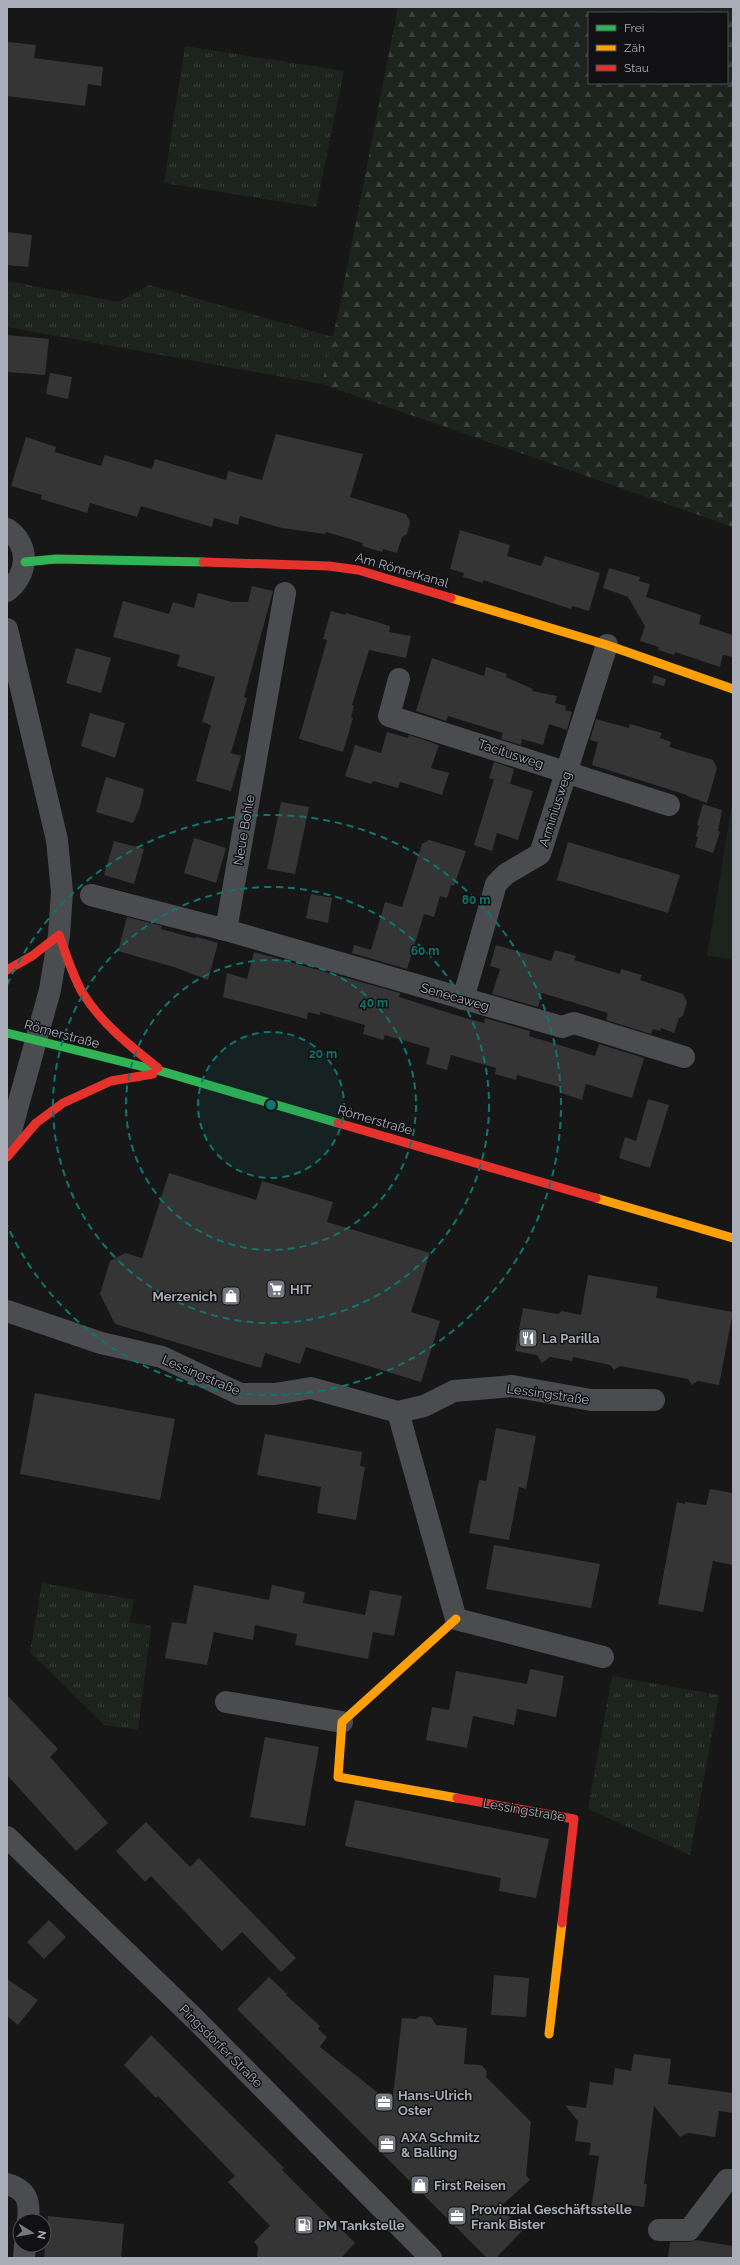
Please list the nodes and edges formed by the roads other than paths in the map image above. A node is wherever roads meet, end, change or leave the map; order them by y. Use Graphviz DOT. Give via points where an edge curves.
graph roads {
  1 [pos="7,529"];
  2 [pos="25,562"];
  3 [pos="7,591"];
  4 [pos="285,593"];
  5 [pos="7,629"];
  6 [pos="607,644"];
  7 [pos="399,679"];
  8 [pos="733,689"];
  9 [pos="567,772"];
  10 [pos="669,805"];
  11 [pos="91,895"];
  12 [pos="226,930"];
  13 [pos="59,935"];
  14 [pos="7,970"];
  15 [pos="463,999"];
  16 [pos="7,1033"];
  17 [pos="36,1040"];
  18 [pos="684,1057"];
  19 [pos="164,1072"];
  20 [pos="7,1145"];
  21 [pos="7,1157"];
  22 [pos="733,1238"];
  23 [pos="7,1311"];
  24 [pos="654,1400"];
  25 [pos="398,1412"];
  26 [pos="456,1619"];
  27 [pos="603,1657"];
  28 [pos="226,1702"];
  29 [pos="342,1722"];
  30 [pos="7,1837"];
  31 [pos="549,2034"];
  32 [pos="733,2180"];
  33 [pos="7,2184"];
  34 [pos="29,2213"];
  35 [pos="659,2230"];
  36 [pos="431,2258"];
  1 -- 2 [label="street" via="19,540"];
  2 -- 3 [label="street" via="20,579"];
  2 -- 6 [label="street, Am Römerkanal" via="111,559 329,566 358,570"];
  4 -- 12 [label="street, Neue Bohle"];
  5 -- 13 [label="street" via="57,840 62,892"];
  6 -- 8 [label="street, Am Römerkanal"];
  6 -- 9 [label="street, Arminiusweg"];
  7 -- 9 [label="street, Tacitusweg" via="389,716"];
  9 -- 10 [label="street, Tacitusweg"];
  9 -- 15 [label="street, Arminiusweg" via="540,854 506,874 496,884"];
  11 -- 12 [label="street"];
  12 -- 15 [label="street, Senecaweg"];
  13 -- 14 [label="street" via="32,956"];
  13 -- 17 [label="street" via="50,990"];
  13 -- 19 [label="street" via="75,980 96,1011 132,1048"];
  15 -- 18 [label="street, Senecaweg" via="562,1027 574,1023"];
  16 -- 17 [label="street, Römerstraße"];
  17 -- 19 [label="street, Römerstraße"];
  17 -- 20 [label="street"];
  19 -- 21 [label="street" via="111,1081 63,1103 36,1123"];
  19 -- 22 [label="street, Römerstraße"];
  23 -- 25 [label="street, Lessingstraße" via="101,1343 162,1357 240,1394 275,1394 311,1388"];
  24 -- 25 [label="street, Lessingstraße" via="591,1400 512,1386 454,1391 424,1406"];
  25 -- 26 [label="street"];
  26 -- 27 [label="street"];
  26 -- 29 [label="street"];
  28 -- 29 [label="street"];
  29 -- 31 [label="street, Lessingstraße" via="338,1777 574,1819"];
  30 -- 36 [label="street, Pingsdorfer Straße" via="195,2019"];
  32 -- 35 [label="street" via="727,2180 689,2230"];
  33 -- 34 [label="street" via="24,2194 30,2205"];
}
